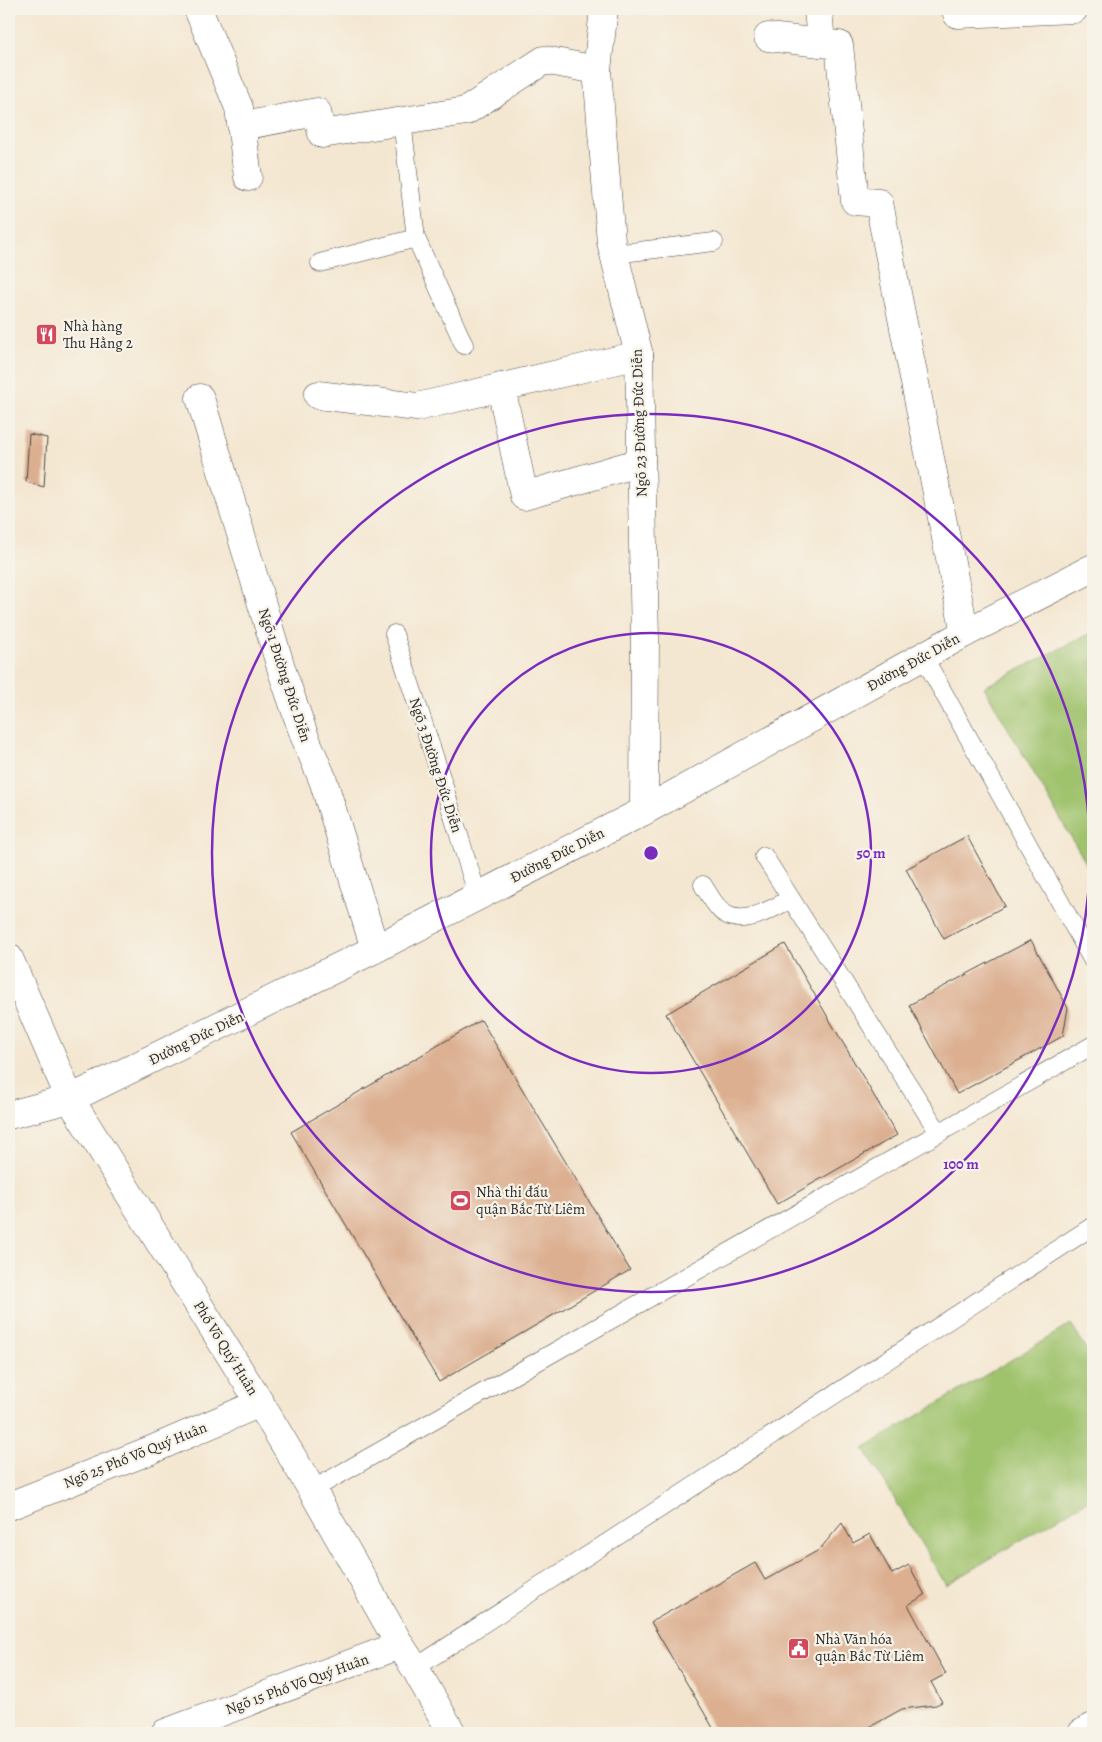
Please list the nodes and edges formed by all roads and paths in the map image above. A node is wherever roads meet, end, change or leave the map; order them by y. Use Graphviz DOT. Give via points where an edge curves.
graph roads {
  1 [pos="198,9"];
  2 [pos="604,9"];
  3 [pos="818,9"];
  4 [pos="956,9"];
  5 [pos="1074,9"];
  6 [pos="768,37"];
  7 [pos="821,42"];
  8 [pos="597,70"];
  9 [pos="402,121"];
  10 [pos="242,126"];
  11 [pos="248,177"];
  12 [pos="416,238"];
  13 [pos="714,242"];
  14 [pos="614,254"];
  15 [pos="320,263"];
  16 [pos="464,345"];
  17 [pos="639,355"];
  18 [pos="501,387"];
  19 [pos="318,395"];
  20 [pos="200,398"];
  21 [pos="641,462"];
  22 [pos="1093,568"];
  23 [pos="965,633"];
  24 [pos="394,634"];
  25 [pos="923,656"];
  26 [pos="644,810"];
  27 [pos="764,856"];
  28 [pos="703,885"];
  29 [pos="478,897"];
  30 [pos="791,899"];
  31 [pos="375,950"];
  32 [pos="9,958"];
  33 [pos="1093,961"];
  34 [pos="1093,1045"];
  35 [pos="70,1099"];
  36 [pos="9,1115"];
  37 [pos="939,1133"];
  38 [pos="1093,1226"];
  39 [pos="260,1402"];
  40 [pos="312,1490"];
  41 [pos="9,1506"];
  42 [pos="400,1645"];
  43 [pos="415,1668"];
  44 [pos="1093,1727"];
  45 [pos="165,1733"];
  46 [pos="452,1733"];
  47 [pos="1082,1733"];
  1 -- 10 [label="street" via="239,108"];
  2 -- 8 [label="street, Ngõ 23 Đường Đức Diễn"];
  3 -- 7 [label="street"];
  4 -- 5 [label="street" via="957,14"];
  6 -- 7 [label="street"];
  7 -- 23 [label="street" via="838,44 855,201 879,203"];
  8 -- 9 [label="street" via="544,60 466,111"];
  8 -- 14 [label="street, Ngõ 23 Đường Đức Diễn"];
  9 -- 10 [label="street" via="322,134 317,112"];
  9 -- 12 [label="lane"];
  10 -- 11 [label="street"];
  12 -- 15 [label="lane"];
  12 -- 16 [label="lane"];
  13 -- 14 [label="lane"];
  14 -- 17 [label="street, Ngõ 23 Đường Đức Diễn"];
  17 -- 18 [label="street"];
  17 -- 21 [label="street, Ngõ 23 Đường Đức Diễn"];
  18 -- 19 [label="street" via="417,406"];
  18 -- 21 [label="street" via="524,496"];
  20 -- 31 [label="street, Ngõ 1 Đường Đức Diễn" via="282,671 323,780"];
  21 -- 26 [label="street, Ngõ 23 Đường Đức Diễn"];
  22 -- 23 [label="street, Đường Đức Diễn"];
  23 -- 25 [label="street, Đường Đức Diễn"];
  24 -- 29 [label="lane, Ngõ 3 Đường Đức Diễn"];
  25 -- 26 [label="street, Đường Đức Diễn"];
  25 -- 33 [label="lane"];
  26 -- 29 [label="street, Đường Đức Diễn"];
  27 -- 30 [label="lane"];
  28 -- 30 [label="lane" via="720,910 732,918 749,918"];
  29 -- 31 [label="street, Đường Đức Diễn"];
  30 -- 37 [label="lane"];
  31 -- 35 [label="street, Đường Đức Diễn"];
  32 -- 35 [label="street, Phố Võ Quý Huân"];
  34 -- 37 [label="lane"];
  35 -- 36 [label="street, Đường Đức Diễn"];
  35 -- 39 [label="street, Phố Võ Quý Huân"];
  37 -- 40 [label="lane"];
  38 -- 43 [label="lane"];
  39 -- 40 [label="street, Phố Võ Quý Huân"];
  39 -- 41 [label="street, Ngõ 25 Phố Võ Quý Huân"];
  40 -- 42 [label="street, Phố Võ Quý Huân"];
  42 -- 43 [label="street, Phố Võ Quý Huân"];
  42 -- 45 [label="street, Ngõ 15 Phố Võ Quý Huân"];
  43 -- 46 [label="street, Phố Võ Quý Huân"];
  44 -- 47 [label="street"];
}
